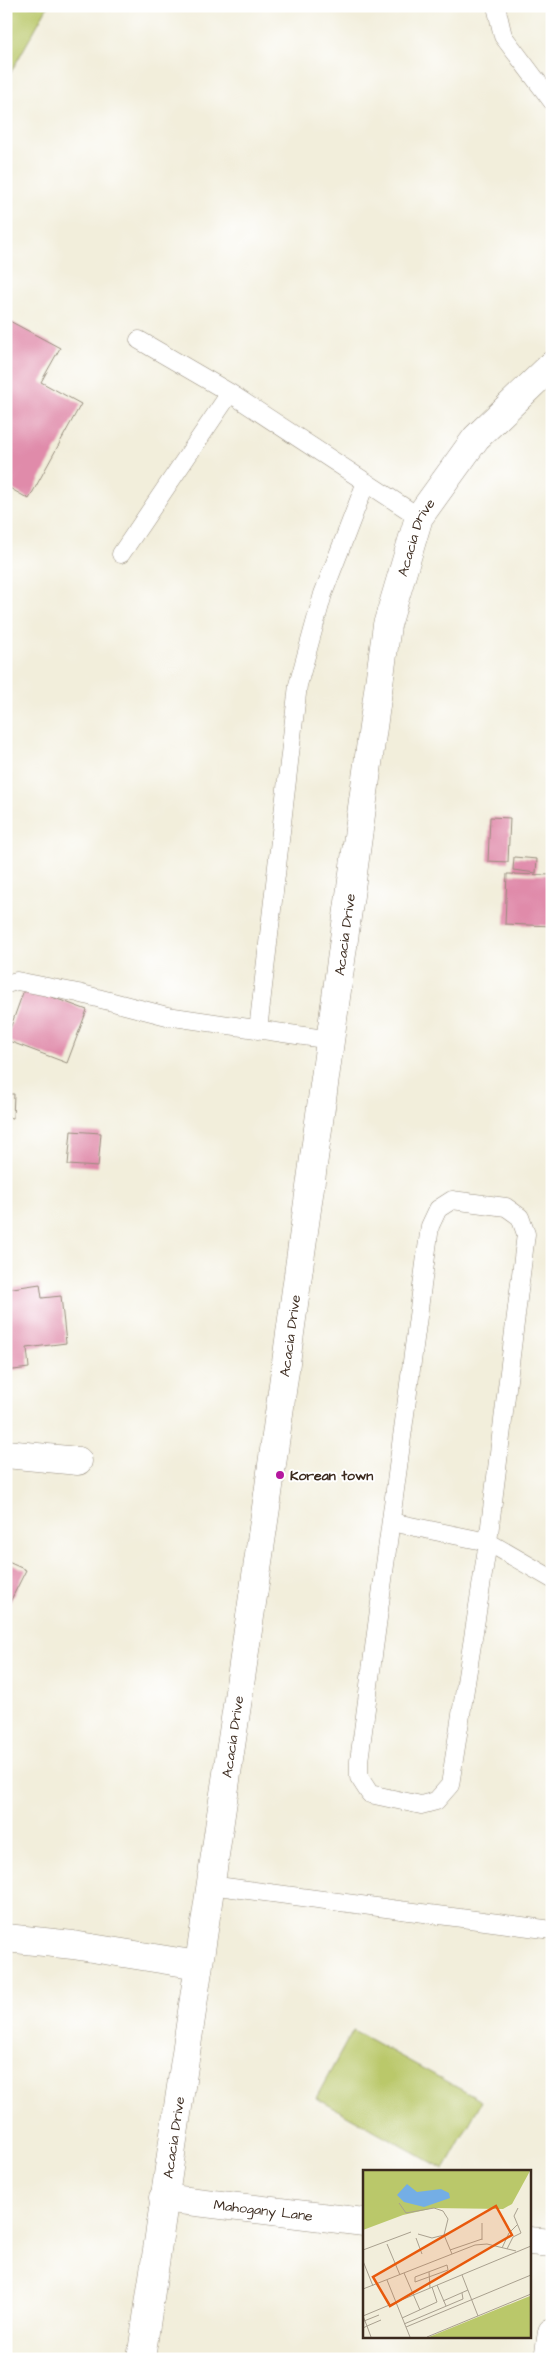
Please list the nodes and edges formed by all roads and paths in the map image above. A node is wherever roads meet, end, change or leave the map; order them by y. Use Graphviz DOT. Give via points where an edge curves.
graph roads {
  1 [pos="496,6"];
  2 [pos="551,98"];
  3 [pos="139,340"];
  4 [pos="552,365"];
  5 [pos="230,393"];
  6 [pos="366,482"];
  7 [pos="419,517"];
  8 [pos="121,554"];
  9 [pos="6,984"];
  10 [pos="258,1030"];
  11 [pos="331,1040"];
  12 [pos="6,1454"];
  13 [pos="78,1461"];
  14 [pos="391,1522"];
  15 [pos="488,1542"];
  16 [pos="552,1578"];
  17 [pos="210,1885"];
  18 [pos="552,1930"];
  19 [pos="6,1938"];
  20 [pos="198,1965"];
  21 [pos="163,2198"];
  22 [pos="363,2222"];
  23 [pos="530,2241"];
  24 [pos="552,2243"];
  25 [pos="552,2332"];
  26 [pos="140,2359"];
  27 [pos="548,2359"];
  1 -- 2 [label="lane" via="503,36"];
  3 -- 5 [label="lane"];
  4 -- 7 [label="street, Acacia Drive" via="476,438"];
  5 -- 6 [label="lane"];
  5 -- 8 [label="lane"];
  6 -- 7 [label="lane"];
  6 -- 10 [label="lane" via="323,594 298,685"];
  7 -- 11 [label="street, Acacia Drive" via="387,625"];
  9 -- 10 [label="lane" via="17,981 167,1016"];
  10 -- 11 [label="lane"];
  11 -- 17 [label="street, Acacia Drive"];
  12 -- 13 [label="street"];
  14 -- 15 [label="lane"];
  14 -- 15 [label="lane" via="359,1777 370,1794 421,1805 436,1801 450,1786"];
  14 -- 15 [label="lane" via="430,1226 438,1210 452,1200 506,1207 520,1217 526,1234"];
  15 -- 16 [label="lane"];
  17 -- 18 [label="lane"];
  17 -- 20 [label="street, Acacia Drive"];
  19 -- 20 [label="street"];
  20 -- 21 [label="street, Acacia Drive"];
  21 -- 22 [label="street, Mahogany Lane"];
  21 -- 26 [label="street, Acacia Drive"];
  23 -- 24 [label="street"];
  25 -- 27 [label="street"];
}
